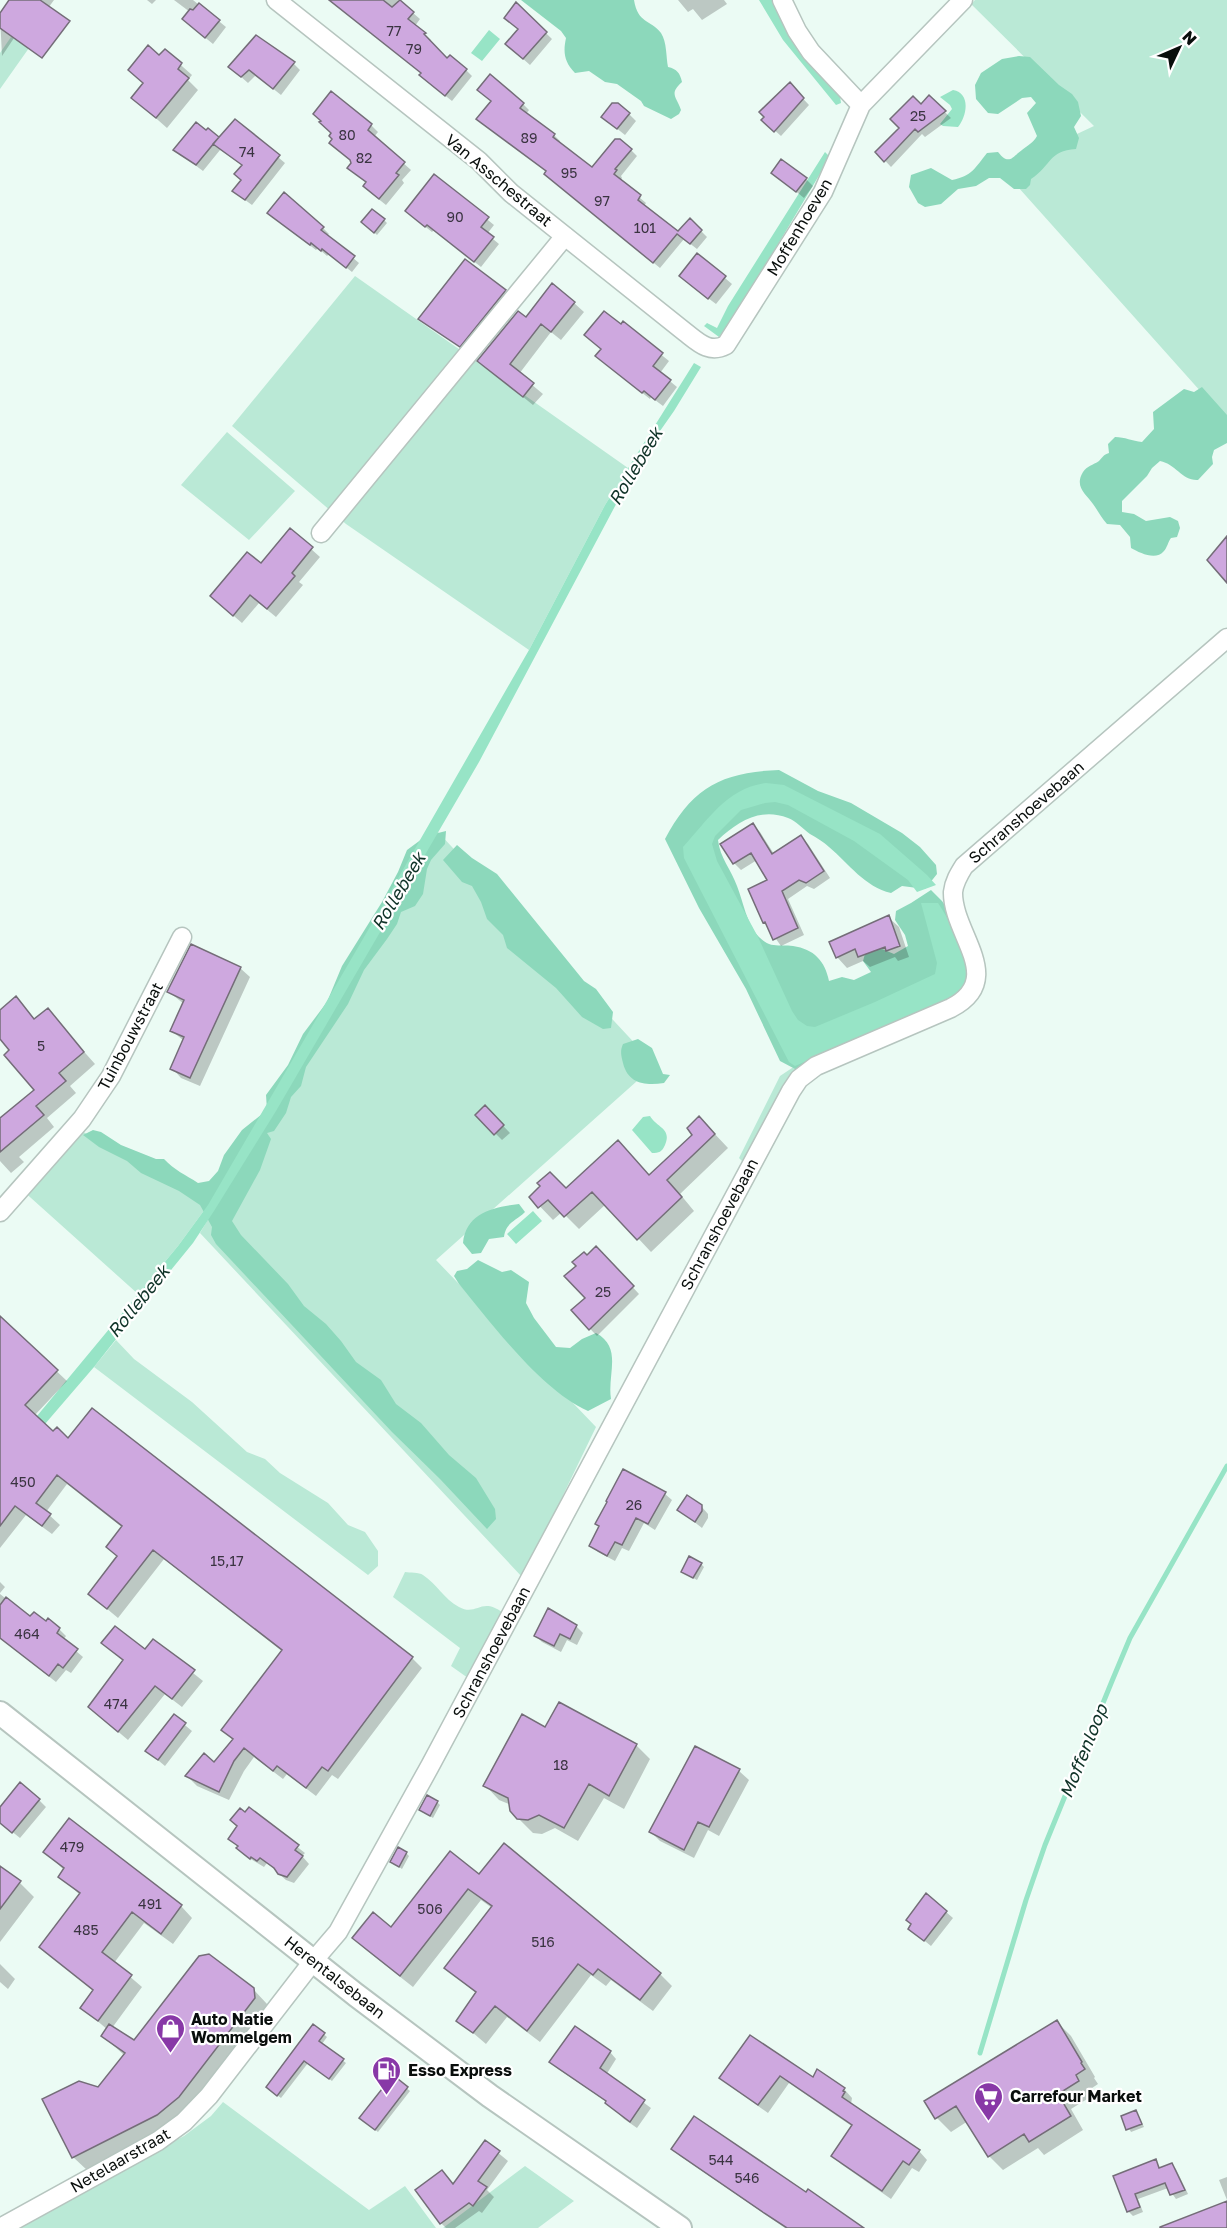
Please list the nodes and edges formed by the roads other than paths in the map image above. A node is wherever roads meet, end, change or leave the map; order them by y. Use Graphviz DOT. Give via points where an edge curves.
graph roads {
  1 [pos="276,0"];
  2 [pos="782,0"];
  3 [pos="963,0"];
  4 [pos="861,105"];
  5 [pos="565,236"];
  6 [pos="726,345"];
  7 [pos="321,533"];
  8 [pos="1226,640"];
  9 [pos="183,937"];
  10 [pos="0,1212"];
  11 [pos="0,1713"];
  12 [pos="314,1960"];
  13 [pos="0,2228"];
  14 [pos="680,2228"];
  1 -- 5 [label="street, Van Asschestraat" via="479,161 511,193"];
  2 -- 4 [label="street" via="811,52"];
  3 -- 4 [label="street, Moffenhoeven"];
  4 -- 6 [label="street, Moffenhoeven" via="823,192"];
  5 -- 6 [label="street, Van Asschestraat" via="706,348"];
  5 -- 7 [label="street"];
  8 -- 12 [label="street, Schranshoevebaan" via="964,866 953,892 976,974 970,995 951,1008 816,1066 795,1085 424,1776 338,1932"];
  9 -- 10 [label="street, Tuinbouwstraat" via="111,1076 82,1119"];
  11 -- 12 [label="main road, Herentalsebaan"];
  12 -- 13 [label="street, Netelaarstraat" via="209,2096 184,2122 158,2141"];
  12 -- 14 [label="main road, Herentalsebaan" via="490,2096"];
}
